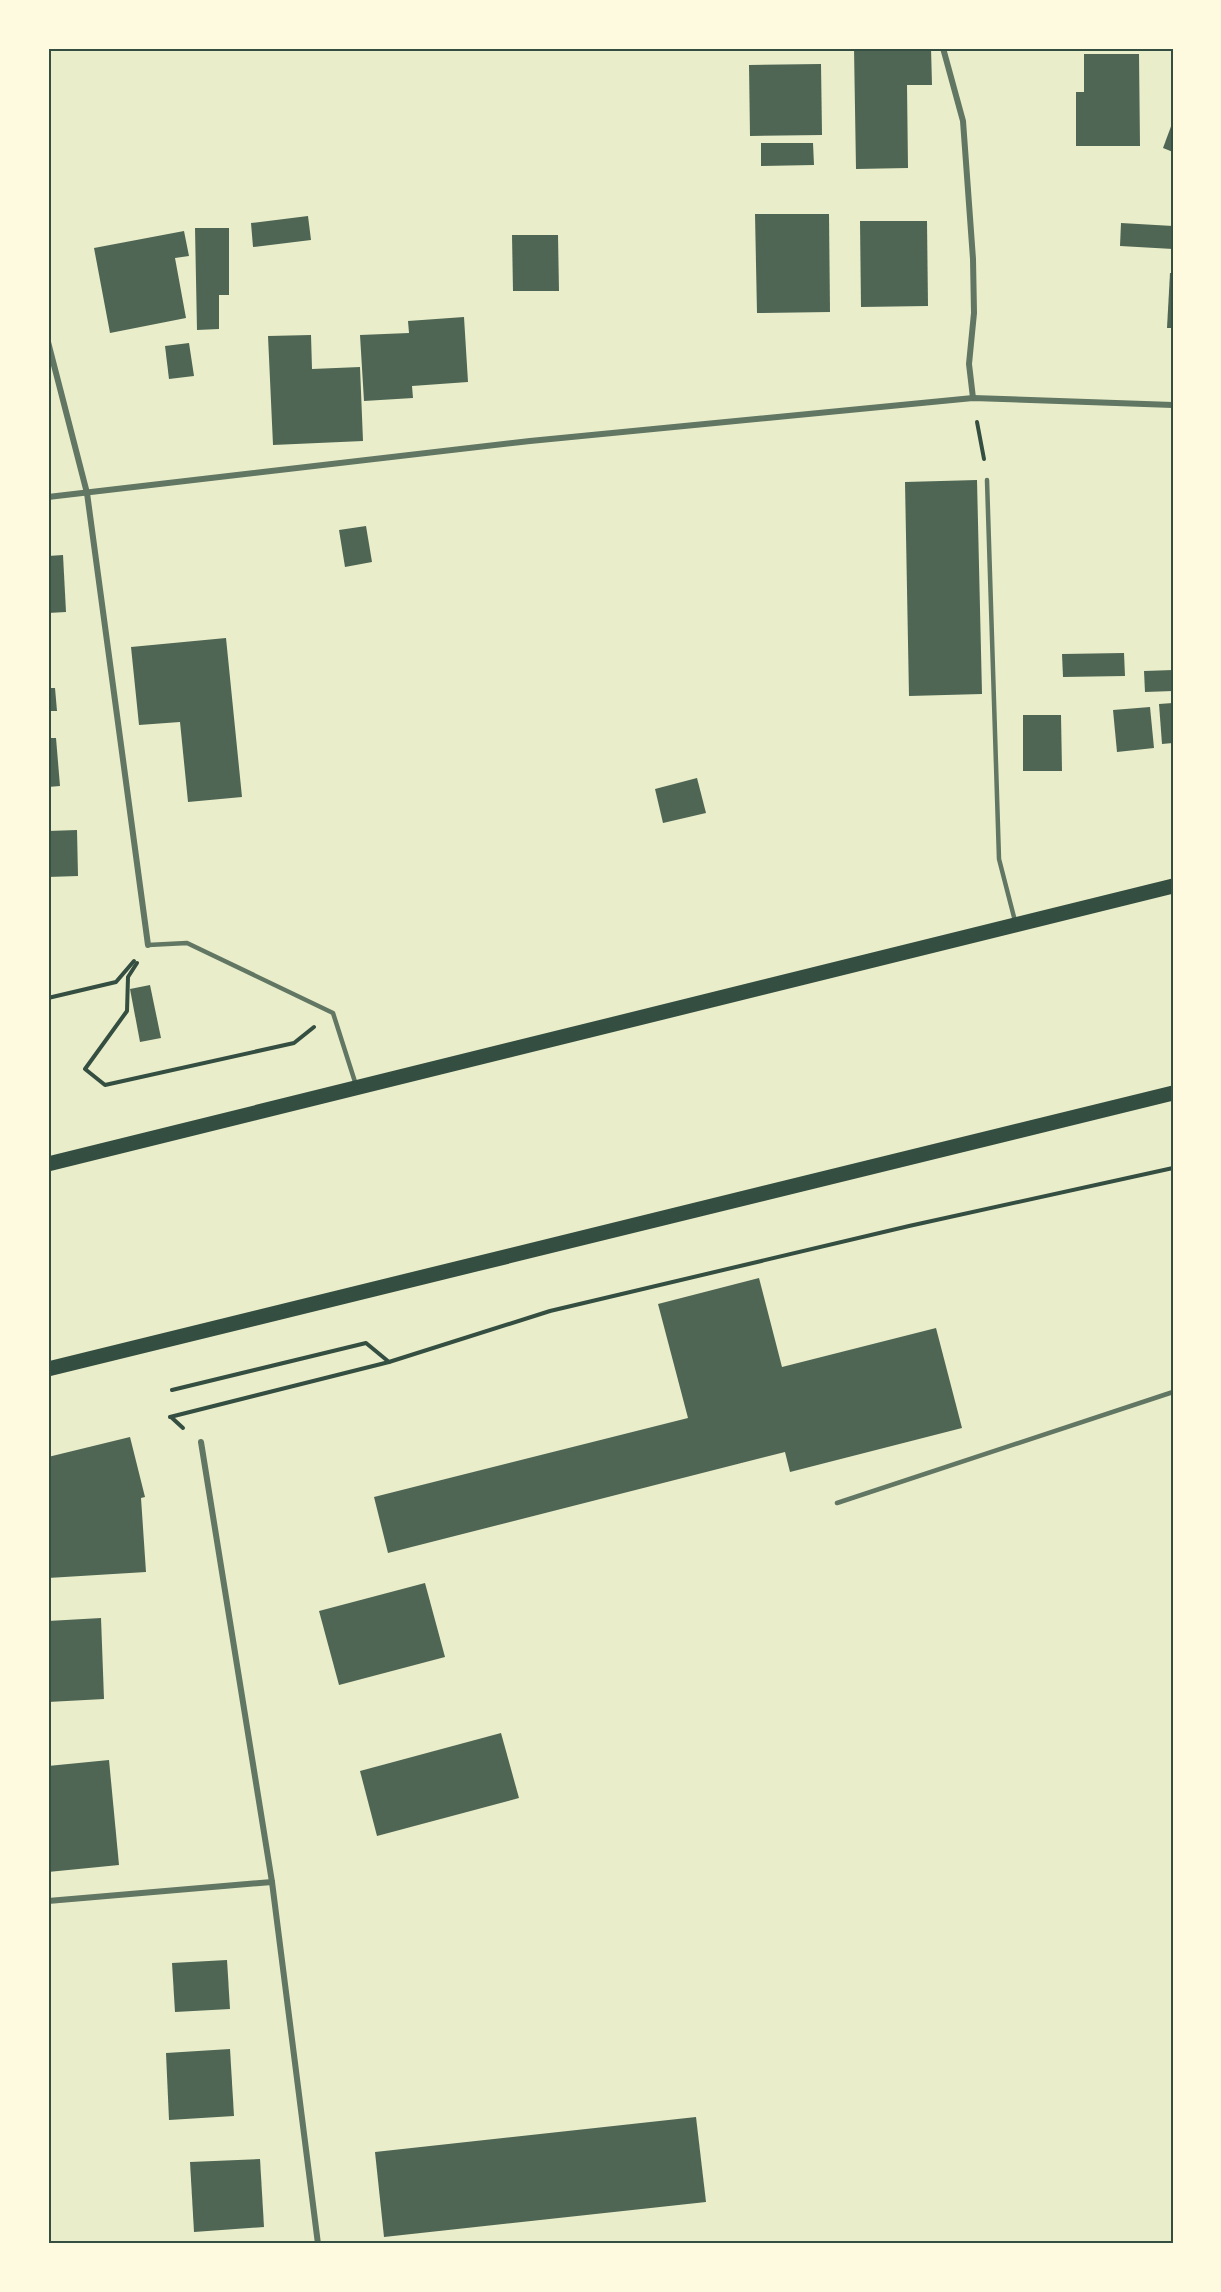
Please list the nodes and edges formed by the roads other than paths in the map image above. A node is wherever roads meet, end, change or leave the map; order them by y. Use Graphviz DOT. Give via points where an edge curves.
graph roads {
  1 [pos="943,48"];
  2 [pos="48,342"];
  3 [pos="973,398"];
  4 [pos="1173,405"];
  5 [pos="987,480"];
  6 [pos="87,493"];
  7 [pos="48,497"];
  8 [pos="1173,886"];
  9 [pos="1016,924"];
  10 [pos="148,945"];
  11 [pos="357,1088"];
  12 [pos="1173,1093"];
  13 [pos="48,1164"];
  14 [pos="48,1369"];
  15 [pos="1173,1392"];
  16 [pos="201,1442"];
  17 [pos="837,1503"];
  18 [pos="272,1881"];
  19 [pos="48,1901"];
  20 [pos="318,2244"];
  1 -- 3 [label="street" via="963,121 973,259 974,313 969,364"];
  2 -- 6 [label="street"];
  3 -- 4 [label="street"];
  3 -- 6 [label="street" via="530,441"];
  5 -- 9 [label="lane" via="999,859"];
  6 -- 7 [label="street"];
  6 -- 10 [label="street"];
  8 -- 9 [label="main road"];
  9 -- 11 [label="main road"];
  10 -- 11 [label="lane" via="187,943 333,1013"];
  11 -- 13 [label="main road"];
  12 -- 14 [label="main road"];
  15 -- 17 [label="lane"];
  16 -- 18 [label="street"];
  18 -- 19 [label="street"];
  18 -- 20 [label="street"];
}
